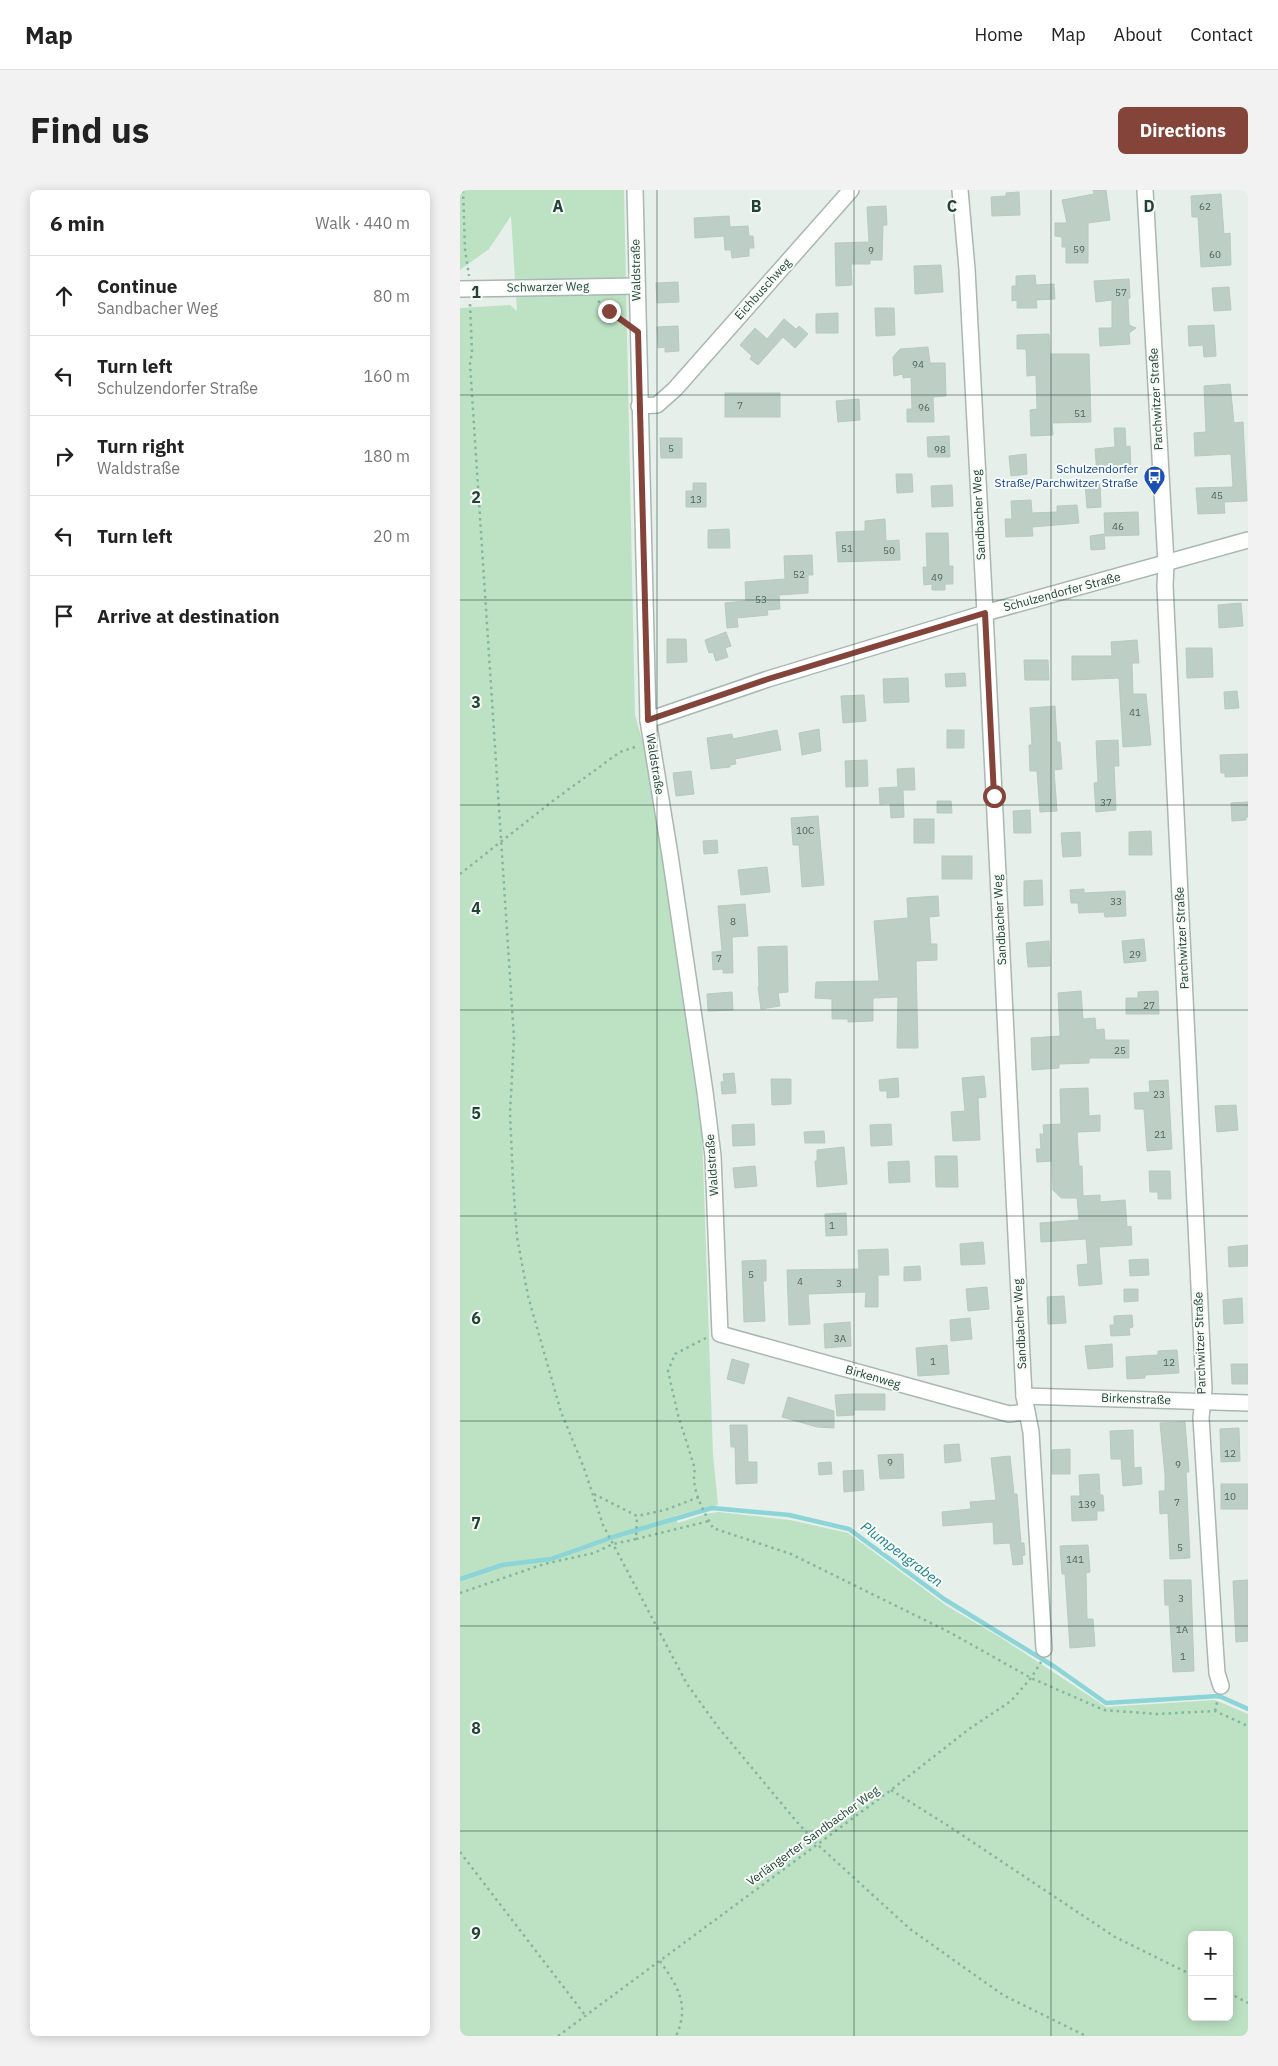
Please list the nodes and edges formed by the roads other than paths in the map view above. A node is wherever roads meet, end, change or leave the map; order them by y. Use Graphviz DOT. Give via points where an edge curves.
graph roads {
  1 [pos="635,190"];
  2 [pos="851,190"];
  3 [pos="960,190"];
  4 [pos="1145,190"];
  5 [pos="636,286"];
  6 [pos="465,289"];
  7 [pos="639,406"];
  8 [pos="1248,540"];
  9 [pos="1166,563"];
  10 [pos="985,613"];
  11 [pos="648,720"];
  12 [pos="720,1334"];
  13 [pos="1024,1396"];
  14 [pos="1202,1401"];
  15 [pos="1248,1403"];
  16 [pos="1027,1412"];
  17 [pos="1043,1655"];
  18 [pos="1220,1686"];
  1 -- 5 [label="street, Waldstraße"];
  2 -- 7 [label="street, Eichbuschweg" via="675,389 657,405"];
  3 -- 10 [label="street, Sandbacher Weg"];
  4 -- 9 [label="street, Parchwitzer Straße"];
  5 -- 6 [label="street, Schwarzer Weg"];
  5 -- 7 [label="street, Waldstraße"];
  7 -- 11 [label="street, Waldstraße"];
  8 -- 9 [label="street, Schulzendorfer Straße"];
  9 -- 10 [label="street, Schulzendorfer Straße"];
  9 -- 14 [label="street, Parchwitzer Straße"];
  10 -- 11 [label="street, Schulzendorfer Straße" via="768,679"];
  10 -- 13 [label="street, Sandbacher Weg"];
  11 -- 12 [label="street, Waldstraße" via="710,1138"];
  12 -- 16 [label="street, Birkenweg" via="1009,1414"];
  13 -- 14 [label="street, Birkenstraße"];
  13 -- 16 [label="street, Sandbacher Weg"];
  14 -- 15 [label="street, Birkenstraße"];
  14 -- 18 [label="street, Parchwitzer Straße"];
  16 -- 17 [label="street, Sandbacher Weg" via="1031,1432"];
}
